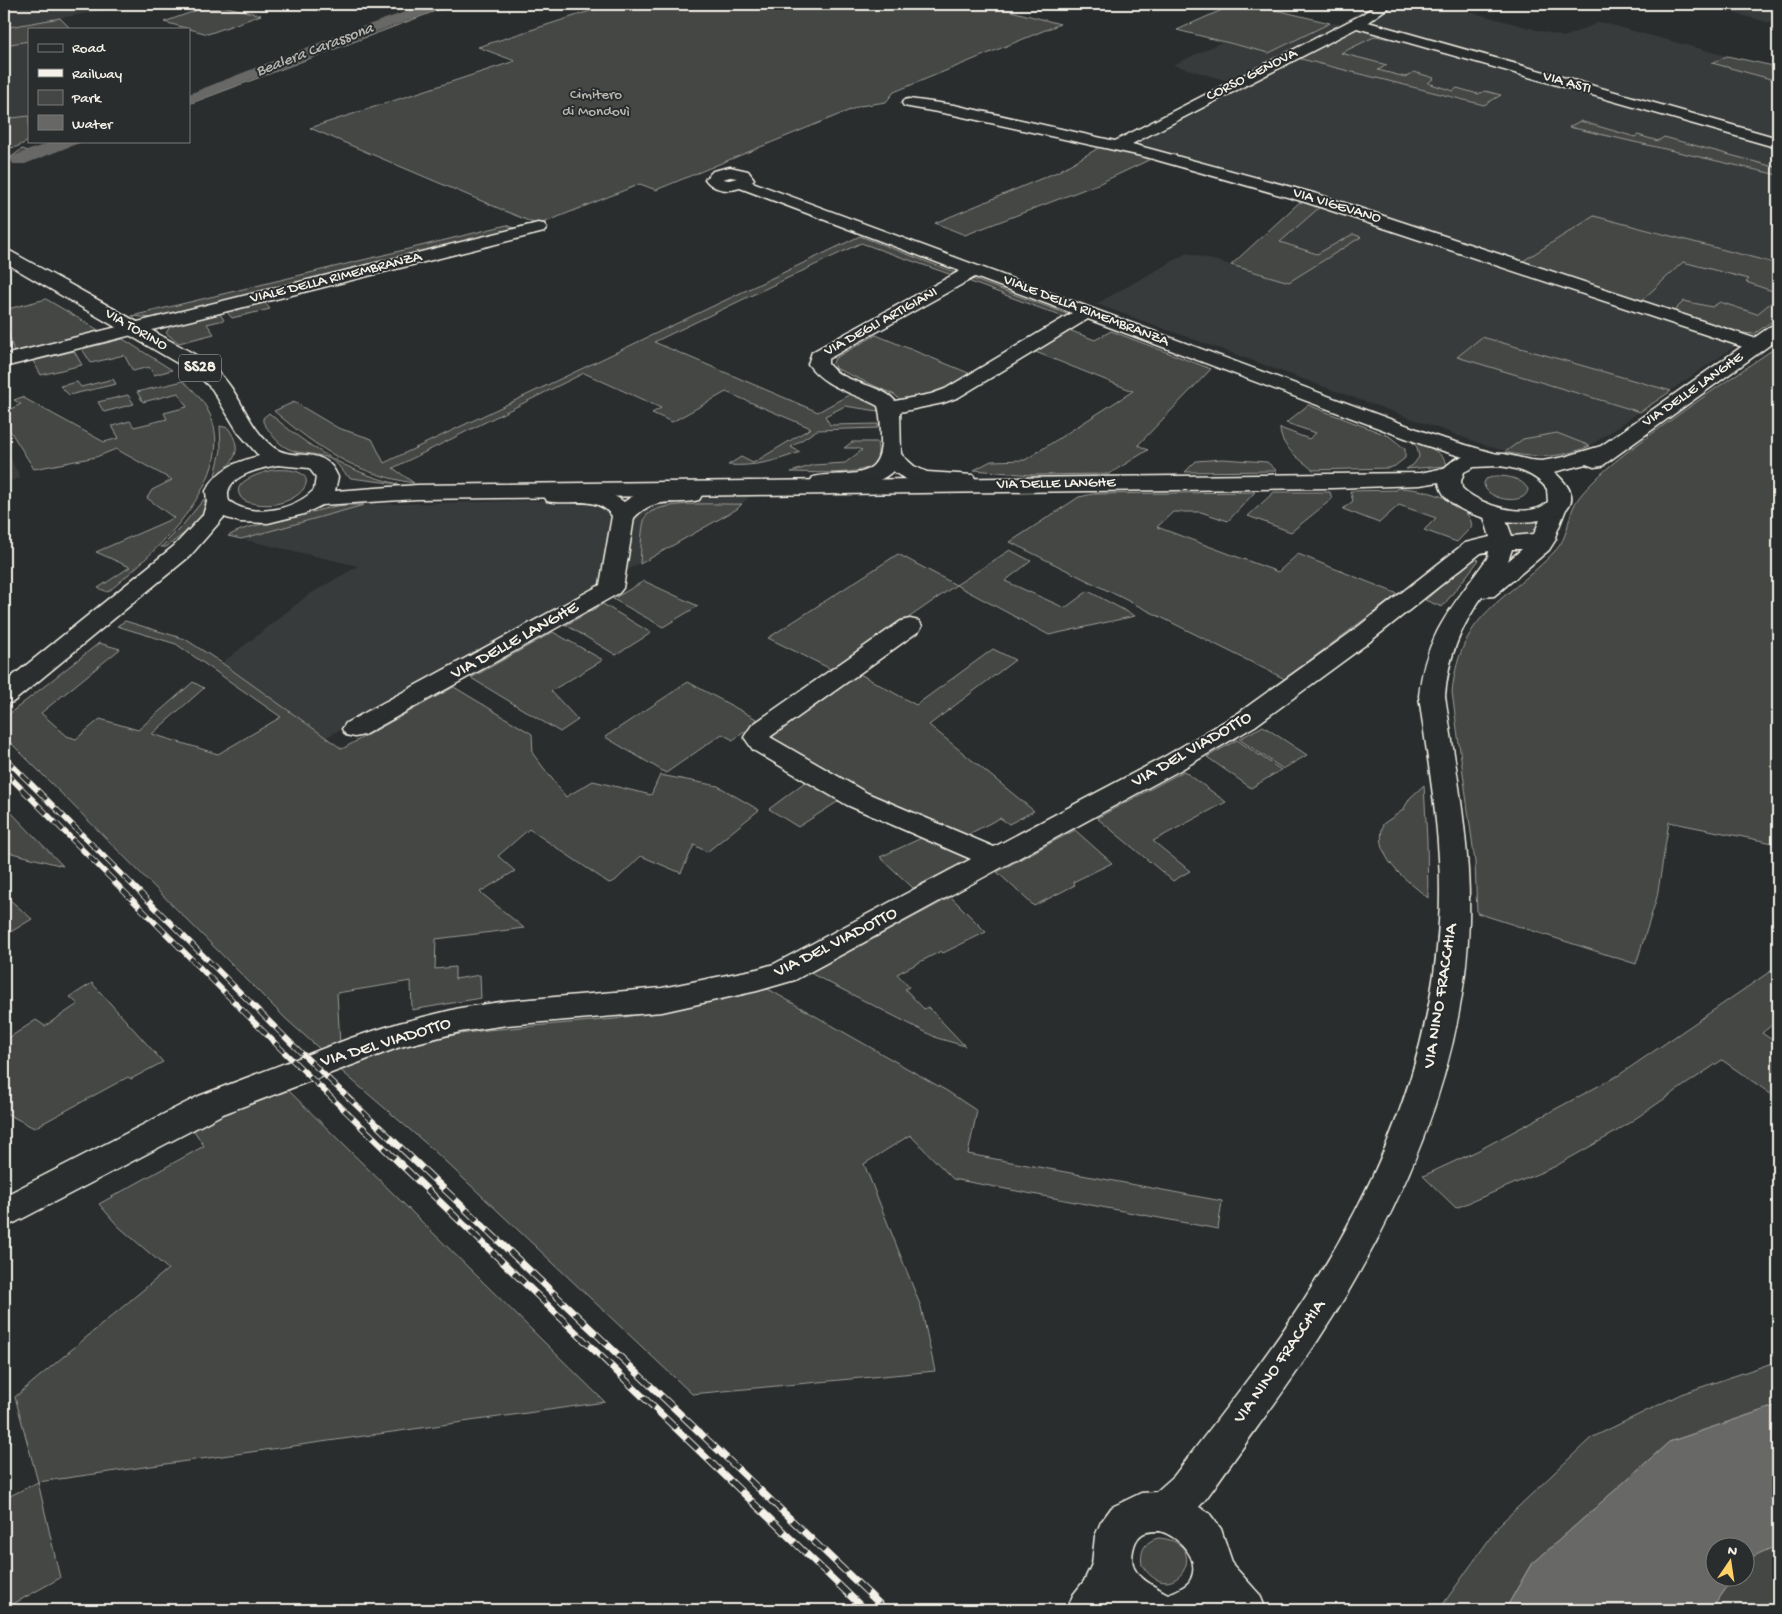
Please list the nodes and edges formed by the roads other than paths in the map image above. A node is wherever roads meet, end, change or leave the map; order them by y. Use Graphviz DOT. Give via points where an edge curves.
graph roads {
  1 [pos="1386,4"];
  2 [pos="1355,23"];
  3 [pos="909,102"];
  4 [pos="1778,143"];
  5 [pos="1116,146"];
  6 [pos="740,183"];
  7 [pos="538,228"];
  8 [pos="4,255"];
  9 [pos="975,270"];
  10 [pos="1087,312"];
  11 [pos="135,328"];
  12 [pos="1778,330"];
  13 [pos="1756,346"];
  14 [pos="4,361"];
  15 [pos="889,408"];
  16 [pos="246,428"];
  17 [pos="1431,441"];
  18 [pos="1608,450"];
  19 [pos="890,455"];
  20 [pos="278,459"];
  21 [pos="1488,459"];
  22 [pos="243,467"];
  23 [pos="1533,468"];
  24 [pos="1455,477"];
  25 [pos="991,485"];
  26 [pos="732,488"];
  27 [pos="804,488"];
  28 [pos="323,491"];
  29 [pos="515,491"];
  30 [pos="1559,500"];
  31 [pos="218,503"];
  32 [pos="1494,514"];
  33 [pos="247,516"];
  34 [pos="623,516"];
  35 [pos="1544,539"];
  36 [pos="1502,543"];
  37 [pos="182,551"];
  38 [pos="1460,613"];
  39 [pos="910,626"];
  40 [pos="4,696"];
  41 [pos="355,729"];
  42 [pos="996,859"];
  43 [pos="4,1212"];
  44 [pos="1201,1472"];
  45 [pos="1163,1511"];
  46 [pos="1202,1532"];
  47 [pos="1134,1592"];
  48 [pos="1216,1592"];
  49 [pos="1088,1610"];
  50 [pos="1096,1610"];
  51 [pos="1182,1610"];
  52 [pos="1245,1610"];
  1 -- 2 [label="street, CORSO GENOVA"];
  2 -- 4 [label="street, VIA ASTI"];
  2 -- 5 [label="street, CORSO GENOVA"];
  3 -- 5 [label="street, VIA VIGEVANO"];
  5 -- 13 [label="street, VIA VIGEVANO" via="1343,207"];
  6 -- 9 [label="street, VIALE DELLA RIMEMBRANZA"];
  7 -- 11 [label="street, VIALE DELLA RIMEMBRANZA"];
  8 -- 11 [label="street, VIA TORINO / SS28"];
  9 -- 10 [label="street, VIALE DELLA RIMEMBRANZA"];
  9 -- 15 [label="street, VIA DEGLI ARTIGIANI" via="822,353 818,359 818,366 826,375 881,399"];
  10 -- 15 [label="street" via="952,393"];
  10 -- 17 [label="street, VIALE DELLA RIMEMBRANZA"];
  11 -- 14 [label="street, VIALE DELLA RIMEMBRANZA"];
  11 -- 16 [label="street, VIA TORINO / SS28" via="209,374 225,391"];
  12 -- 13 [label="street, VIA DELLE LANGHE"];
  13 -- 18 [label="street, VIA DELLE LANGHE"];
  15 -- 19 [label="street"];
  16 -- 20 [label="street, VIA TORINO / SS28" via="258,445"];
  16 -- 22 [label="street, VIA TORINO / SS28" via="251,450 250,460"];
  17 -- 21 [label="street"];
  17 -- 24 [label="street" via="1452,454"];
  18 -- 23 [label="street, VIA DELLE LANGHE" via="1566,463"];
  18 -- 30 [label="street, VIA DELLE LANGHE" via="1573,481"];
  19 -- 25 [label="street" via="901,469 919,477 972,480"];
  19 -- 27 [label="street" via="888,464 869,476 852,481 819,482"];
  20 -- 22 [label="street"];
  20 -- 28 [label="street" via="295,459 321,467 328,474"];
  21 -- 23 [label="street, VIA DELLE LANGHE" via="1507,460"];
  21 -- 24 [label="street, VIA DELLE LANGHE"];
  22 -- 31 [label="street" via="219,485"];
  23 -- 30 [label="street, VIA DELLE LANGHE" via="1554,481 1560,489"];
  24 -- 25 [label="street, VIA DELLE LANGHE" via="1431,485 1381,480"];
  24 -- 32 [label="street, VIA DELLE LANGHE" via="1458,496"];
  25 -- 27 [label="street, VIA DELLE LANGHE"];
  26 -- 27 [label="street, VIA DELLE LANGHE"];
  26 -- 29 [label="street, VIA DELLE LANGHE"];
  26 -- 34 [label="street, VIA DELLE LANGHE" via="648,497"];
  28 -- 29 [label="street, VIA DELLE LANGHE"];
  28 -- 33 [label="street" via="306,506 278,515"];
  29 -- 34 [label="street, VIA DELLE LANGHE" via="599,498 616,504"];
  30 -- 32 [label="street, VIA DELLE LANGHE" via="1548,511 1533,516"];
  30 -- 35 [label="street, VIA NINO FRACCHIA"];
  31 -- 33 [label="street" via="225,509"];
  31 -- 37 [label="street" via="213,517"];
  32 -- 36 [label="street"];
  33 -- 37 [label="street"];
  34 -- 41 [label="street, VIA DELLE LANGHE" via="611,588"];
  35 -- 36 [label="street, VIA DEL VIADOTTO"];
  35 -- 38 [label="street, VIA NINO FRACCHIA"];
  36 -- 38 [label="street, VIA NINO FRACCHIA" via="1499,556"];
  36 -- 42 [label="street, VIA DEL VIADOTTO" via="1480,545 1466,553 1359,638 1246,720"];
  37 -- 40 [label="street"];
  38 -- 44 [label="street, VIA NINO FRACCHIA" via="1446,632 1432,683 1450,843 1454,920 1439,1035 1426,1083 1405,1142 1355,1247 1291,1348"];
  39 -- 42 [label="street" via="761,731 757,737 762,744 856,799"];
  42 -- 43 [label="street, VIA DEL VIADOTTO" via="784,972 662,1000 460,1020 399,1035 334,1057 212,1104"];
  44 -- 45 [label="street, VIA NINO FRACCHIA" via="1176,1502"];
  44 -- 46 [label="street" via="1198,1515"];
  45 -- 46 [label="street" via="1184,1518"];
  45 -- 47 [label="street" via="1145,1512 1129,1520 1118,1532 1112,1549"];
  46 -- 48 [label="street" via="1212,1553"];
  47 -- 49 [label="street" via="1099,1596"];
  47 -- 50 [label="street"];
  48 -- 51 [label="street"];
  48 -- 52 [label="street"];
}
